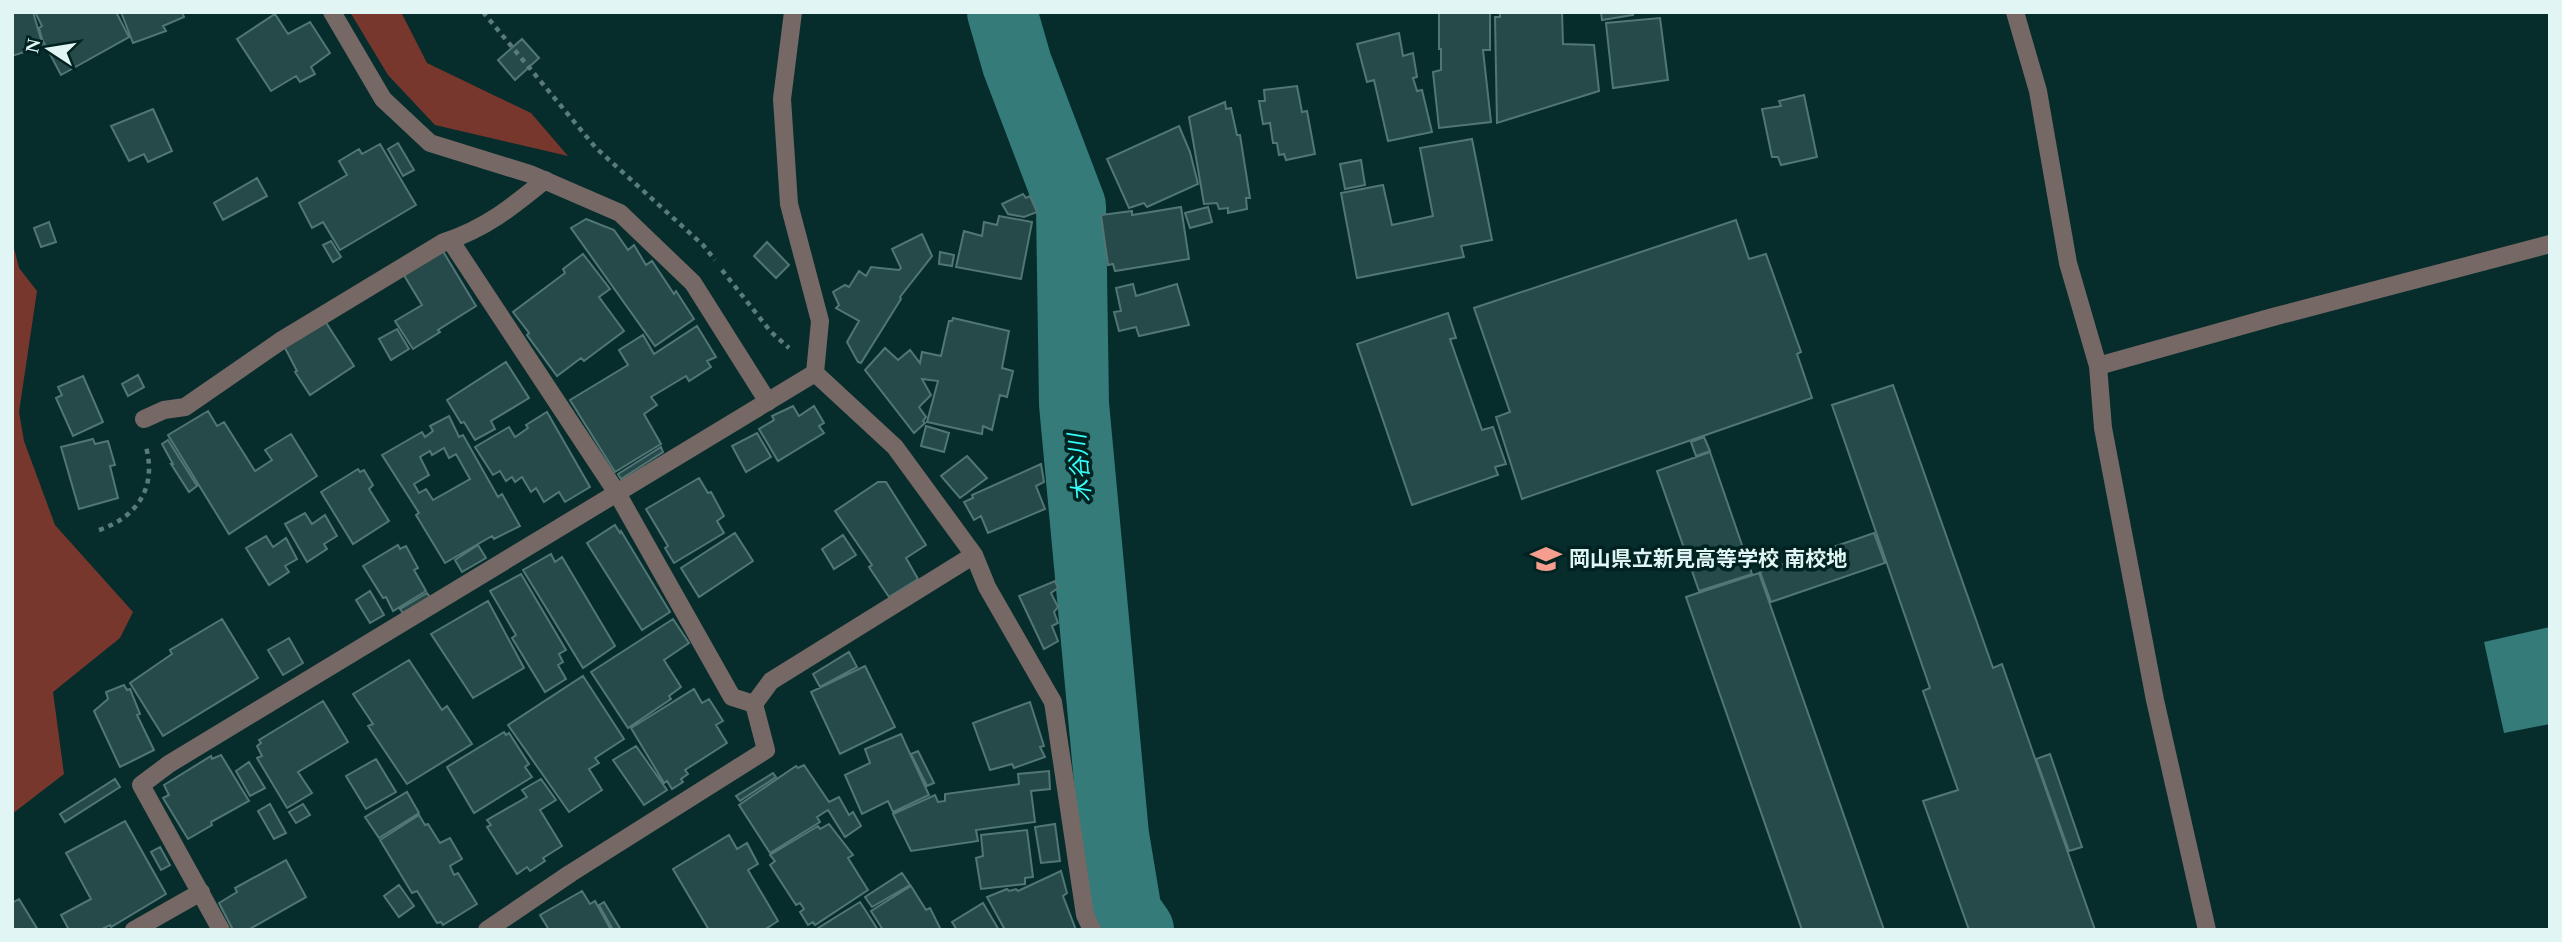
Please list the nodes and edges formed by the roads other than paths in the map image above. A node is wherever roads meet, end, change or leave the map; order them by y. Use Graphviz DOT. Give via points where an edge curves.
graph roads {
  1 [pos="332,12"];
  2 [pos="793,12"];
  3 [pos="2015,12"];
  4 [pos="544,180"];
  5 [pos="450,240"];
  6 [pos="2550,244"];
  7 [pos="2098,366"];
  8 [pos="815,373"];
  9 [pos="768,402"];
  10 [pos="144,419"];
  11 [pos="617,493"];
  12 [pos="974,555"];
  13 [pos="754,704"];
  14 [pos="201,892"];
  15 [pos="134,930"];
  16 [pos="221,930"];
  17 [pos="487,930"];
  18 [pos="1092,930"];
  19 [pos="2207,930"];
  1 -- 4 [label="street" via="383,99 430,144"];
  2 -- 8 [label="street" via="782,99 789,204 820,321"];
  3 -- 7 [label="street" via="2038,91 2068,262"];
  4 -- 5 [label="street" via="490,222"];
  4 -- 9 [label="street" via="620,213 693,283"];
  5 -- 10 [label="street" via="282,340 186,407"];
  5 -- 11 [label="street"];
  6 -- 7 [label="street"];
  7 -- 19 [label="street" via="2104,428 2152,687"];
  8 -- 9 [label="street"];
  8 -- 12 [label="street" via="895,447"];
  9 -- 11 [label="street"];
  11 -- 13 [label="street" via="732,697"];
  11 -- 14 [label="street" via="141,785"];
  12 -- 13 [label="street" via="771,681"];
  12 -- 18 [label="street" via="987,587 1053,702 1085,915"];
  13 -- 17 [label="street" via="766,750"];
  14 -- 15 [label="street"];
  14 -- 16 [label="street"];
}
